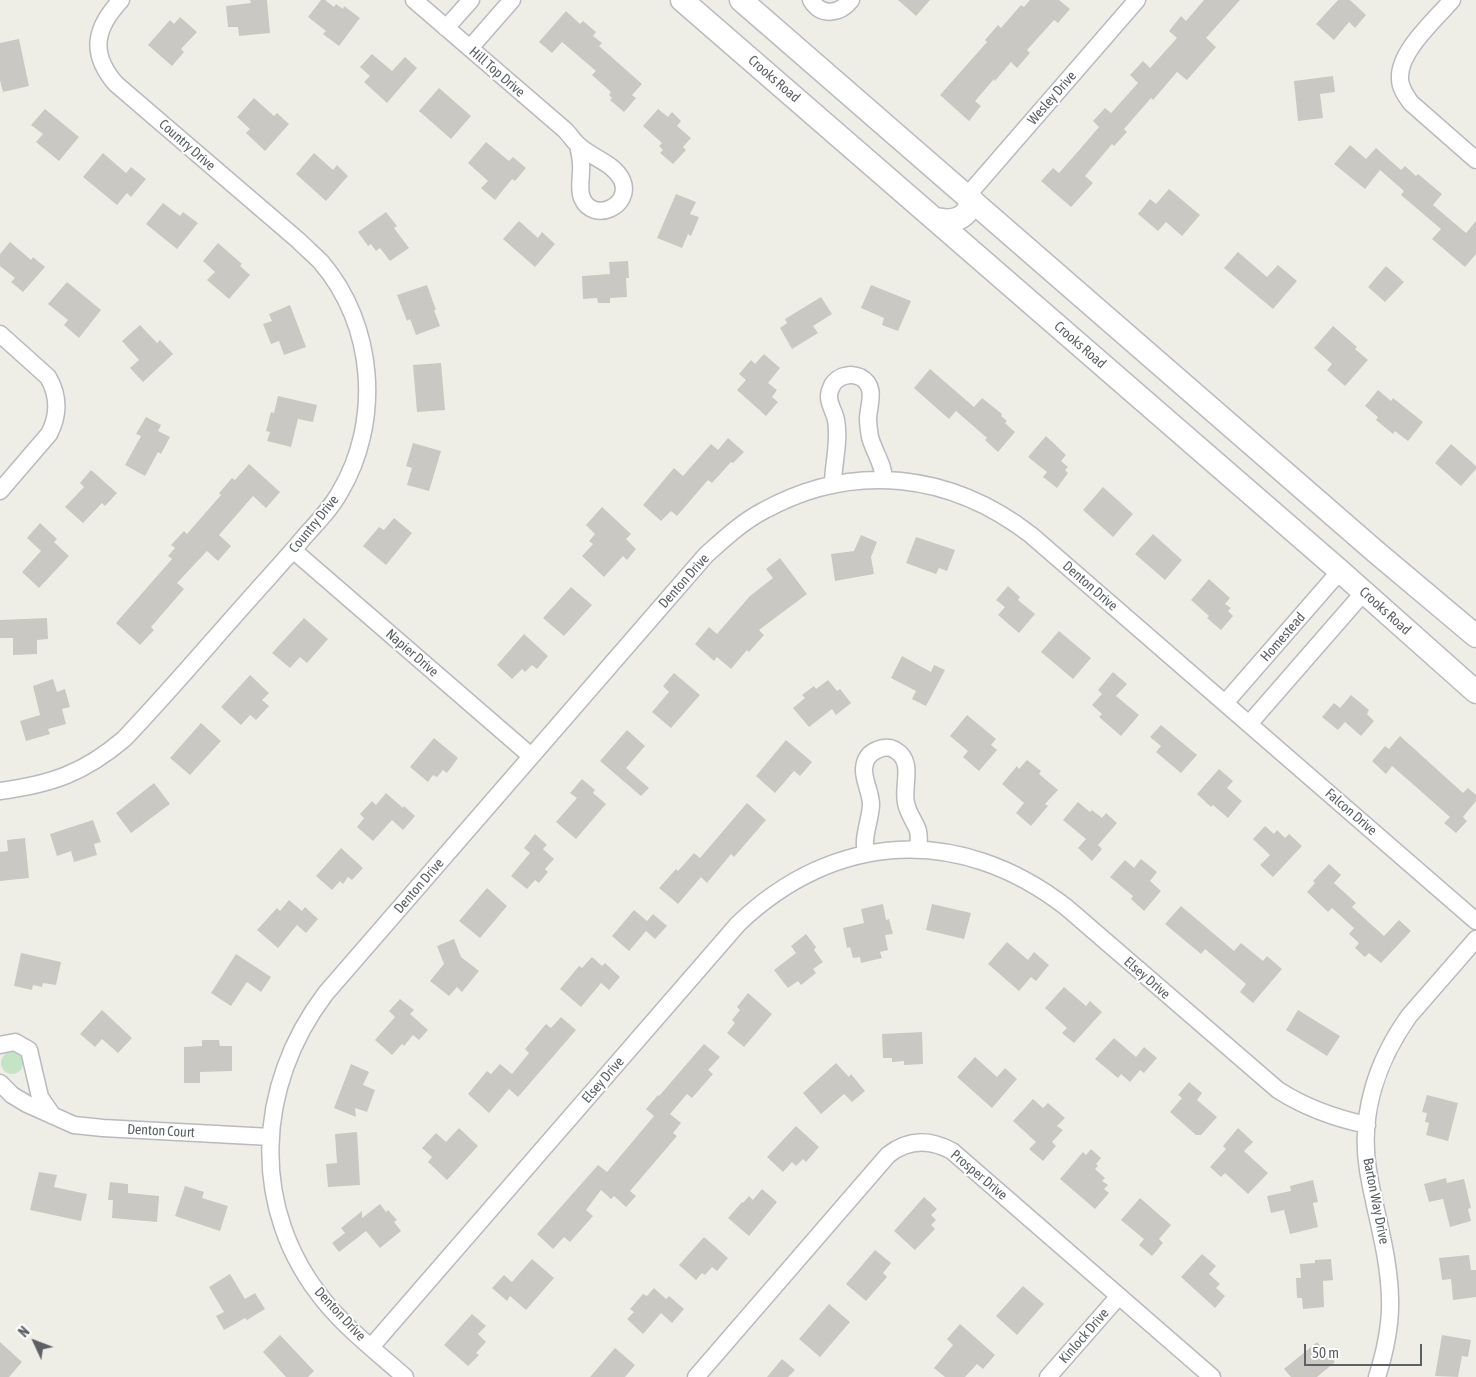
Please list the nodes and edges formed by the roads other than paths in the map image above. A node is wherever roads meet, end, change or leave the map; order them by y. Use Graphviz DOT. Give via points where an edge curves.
graph roads {
  1 [pos="121,0"];
  2 [pos="414,0"];
  3 [pos="471,0"];
  4 [pos="512,0"];
  5 [pos="682,0"];
  6 [pos="741,0"];
  7 [pos="811,0"];
  8 [pos="851,0"];
  9 [pos="1137,0"];
  10 [pos="1452,0"];
  11 [pos="446,28"];
  12 [pos="470,48"];
  13 [pos="578,145"];
  14 [pos="1476,160"];
  15 [pos="969,198"];
  16 [pos="936,220"];
  17 [pos="0,334"];
  18 [pos="884,480"];
  19 [pos="833,485"];
  20 [pos="0,491"];
  21 [pos="293,550"];
  22 [pos="1376,552"];
  23 [pos="1340,571"];
  24 [pos="1364,592"];
  25 [pos="1476,636"];
  26 [pos="1476,692"];
  27 [pos="1225,703"];
  28 [pos="1249,724"];
  29 [pos="531,756"];
  30 [pos="0,792"];
  31 [pos="918,850"];
  32 [pos="866,854"];
  33 [pos="1476,922"];
  34 [pos="1476,939"];
  35 [pos="0,1045"];
  36 [pos="0,1083"];
  37 [pos="53,1116"];
  38 [pos="1366,1125"];
  39 [pos="271,1137"];
  40 [pos="1119,1296"];
  41 [pos="370,1347"];
  42 [pos="405,1377"];
  43 [pos="696,1377"];
  44 [pos="1048,1377"];
  45 [pos="1212,1377"];
  46 [pos="1377,1377"];
  1 -- 21 [label="street, Country Drive" via="108,15 99,34 98,50 106,73 316,257 340,289 356,324 365,354 368,386 361,445 340,493"];
  2 -- 11 [label="street, Hill Top Drive"];
  3 -- 11 [label="street"];
  4 -- 12 [label="street"];
  5 -- 16 [label="main road, Crooks Road"];
  6 -- 15 [label="main road"];
  7 -- 8 [label="street" via="825,12 840,10"];
  9 -- 15 [label="street, Wesley Drive"];
  10 -- 14 [label="street" via="1405,56 1400,79 1411,103"];
  11 -- 12 [label="street, Hill Top Drive"];
  12 -- 13 [label="street, Hill Top Drive"];
  15 -- 16 [label="main road" via="967,212 956,220"];
  15 -- 22 [label="main road"];
  16 -- 23 [label="main road, Crooks Road"];
  17 -- 20 [label="street" via="48,378 57,402 54,426 49,434"];
  18 -- 19 [label="street, Denton Drive"];
  18 -- 19 [label="street" via="869,427 870,389 862,379 851,375 834,382 829,394 838,432"];
  18 -- 27 [label="street, Denton Drive" via="949,490 993,508 1010,519"];
  19 -- 29 [label="street, Denton Drive" via="798,494 762,511 724,539"];
  21 -- 29 [label="street, Napier Drive"];
  21 -- 30 [label="street, Country Drive" via="133,729 110,750 62,778"];
  22 -- 23 [label="main road" via="1353,558"];
  22 -- 25 [label="main road"];
  23 -- 24 [label="main road, Crooks Road"];
  23 -- 27 [label="street, Homestead"];
  24 -- 26 [label="main road, Crooks Road"];
  24 -- 28 [label="street"];
  27 -- 28 [label="street, Falcon Drive"];
  28 -- 33 [label="street, Falcon Drive"];
  29 -- 39 [label="street, Denton Drive" via="313,1011 282,1073"];
  31 -- 32 [label="street, Elsey Drive"];
  31 -- 32 [label="street" via="918,829 910,815 904,792 907,766 895,750 881,748 870,754 864,765 871,804 864,836"];
  31 -- 38 [label="street, Elsey Drive" via="966,856 1032,883 1066,907 1278,1090 1314,1110"];
  32 -- 41 [label="street, Elsey Drive" via="833,863 793,881 738,924"];
  34 -- 38 [label="street, Barton Way Drive" via="1409,1016 1391,1043 1372,1091"];
  35 -- 37 [label="street" via="15,1042 28,1050 40,1097"];
  36 -- 37 [label="street, Denton Court" via="19,1100"];
  37 -- 39 [label="street, Denton Court" via="88,1127"];
  38 -- 46 [label="street, Barton Way Drive" via="1368,1169 1386,1253 1390,1299 1386,1341"];
  39 -- 41 [label="street, Denton Drive" via="273,1187 292,1251 325,1303"];
  40 -- 43 [label="street, Prosper Drive" via="952,1151 936,1143 915,1142 888,1155"];
  40 -- 44 [label="street, Kinlock Drive"];
  40 -- 45 [label="street, Prosper Drive"];
  41 -- 42 [label="street, Denton Drive"];
}
